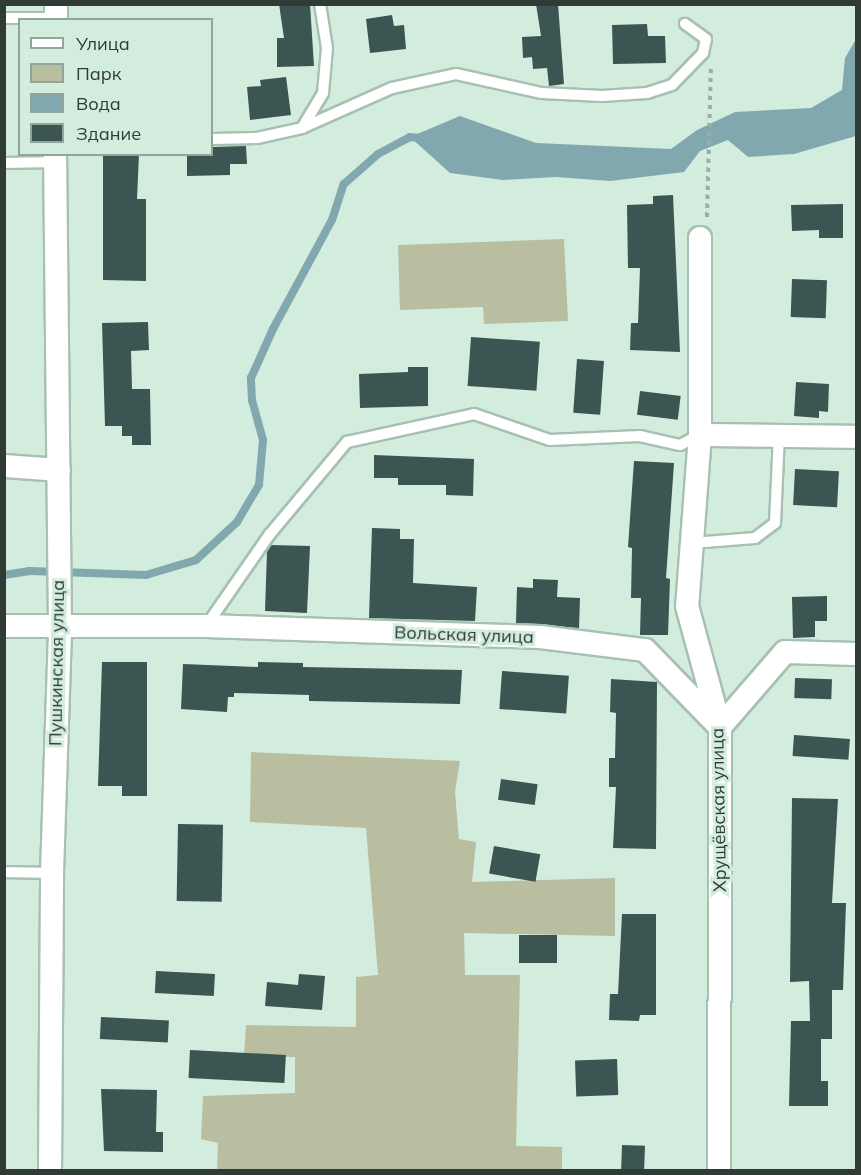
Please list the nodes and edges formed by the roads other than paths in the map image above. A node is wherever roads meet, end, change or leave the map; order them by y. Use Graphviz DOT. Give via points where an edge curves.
graph roads {
  1 [pos="320,4"];
  2 [pos="56,14"];
  3 [pos="4,18"];
  4 [pos="685,24"];
  5 [pos="302,128"];
  6 [pos="213,139"];
  7 [pos="55,158"];
  8 [pos="4,163"];
  9 [pos="700,238"];
  10 [pos="700,435"];
  11 [pos="779,436"];
  12 [pos="856,437"];
  13 [pos="4,466"];
  14 [pos="58,470"];
  15 [pos="692,543"];
  16 [pos="4,626"];
  17 [pos="206,626"];
  18 [pos="60,627"];
  19 [pos="856,654"];
  20 [pos="720,726"];
  21 [pos="4,872"];
  22 [pos="52,873"];
  23 [pos="50,1170"];
  24 [pos="719,1170"];
  1 -- 5 [label="lane" via="327,48 323,93"];
  2 -- 3 [label="lane"];
  4 -- 5 [label="lane" via="706,39 703,52 672,85 647,93 542,93 456,74 392,88"];
  5 -- 6 [label="lane" via="257,138"];
  7 -- 8 [label="lane"];
  7 -- 14 [label="street, Пушкинская улица"];
  9 -- 10 [label="street, Хрущёвская улица"];
  10 -- 11 [label="street"];
  10 -- 15 [label="street, Хрущёвская улица"];
  10 -- 17 [label="lane" via="680,445 640,436 550,440 474,414 347,442 270,534"];
  11 -- 12 [label="street"];
  11 -- 15 [label="lane" via="776,523 754,538"];
  13 -- 14 [label="street"];
  14 -- 18 [label="street, Пушкинская улица"];
  15 -- 20 [label="street, Хрущёвская улица" via="687,606"];
  16 -- 18 [label="street, Вольская улица"];
  17 -- 18 [label="street, Вольская улица"];
  17 -- 20 [label="street, Вольская улица" via="540,637 645,650"];
  18 -- 22 [label="street, Пушкинская улица"];
  19 -- 20 [label="street" via="785,652"];
  20 -- 24 [label="street, Хрущёвская улица"];
  21 -- 22 [label="lane"];
  22 -- 23 [label="street, Пушкинская улица"];
}
